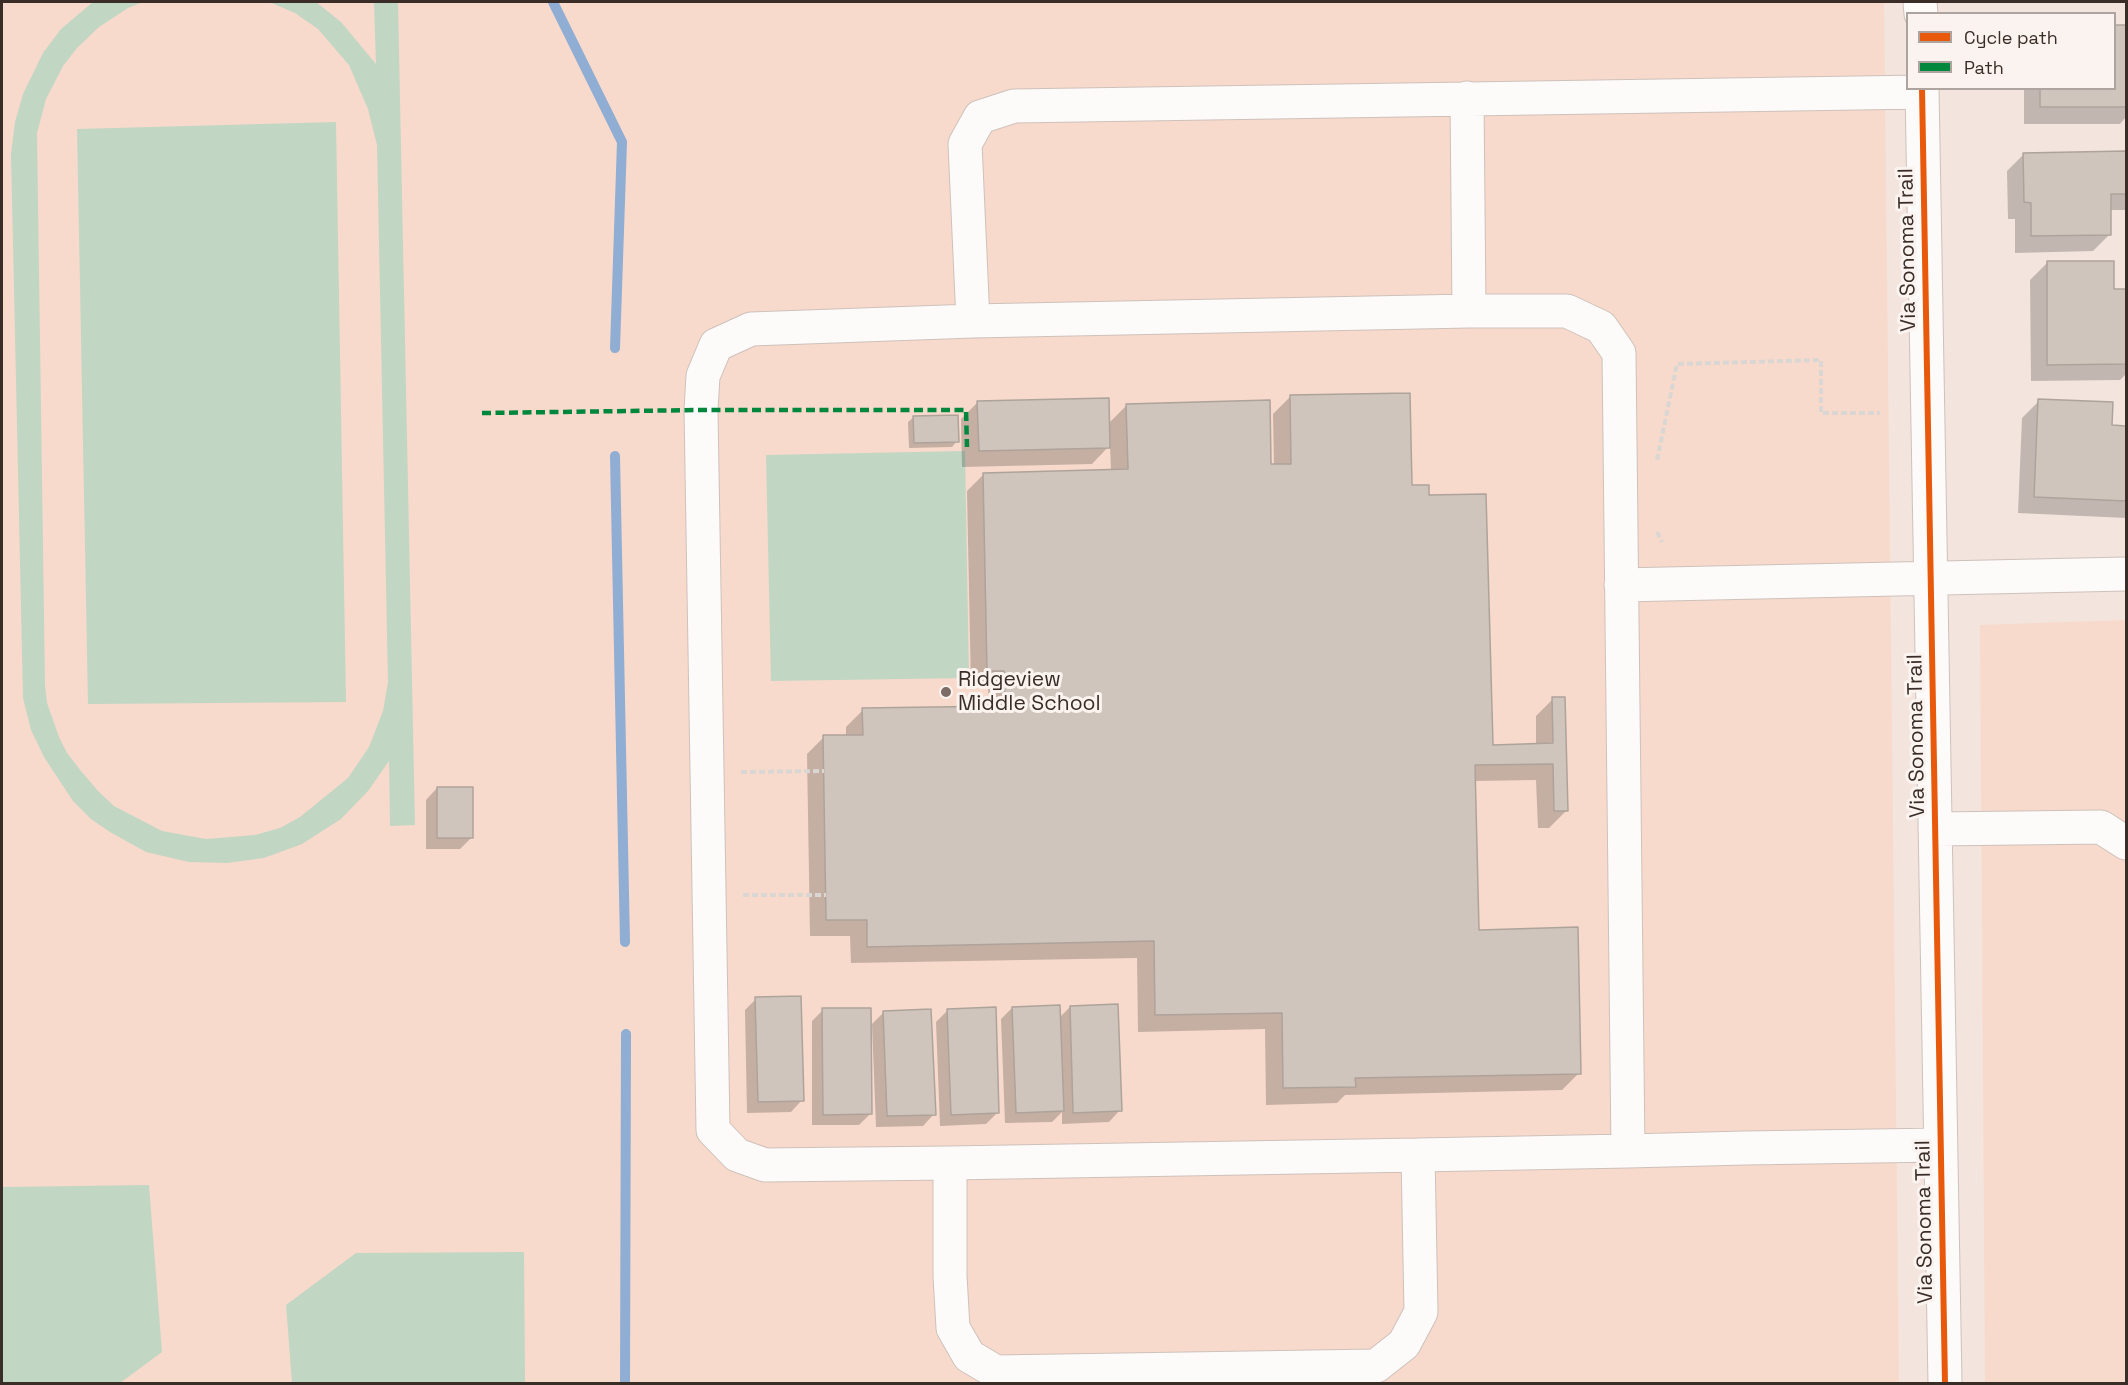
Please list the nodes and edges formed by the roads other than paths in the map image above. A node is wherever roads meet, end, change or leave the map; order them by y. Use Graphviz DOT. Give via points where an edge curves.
graph roads {
  1 [pos="1922,90"];
  2 [pos="1467,98"];
  3 [pos="1470,310"];
  4 [pos="973,321"];
  5 [pos="2127,574"];
  6 [pos="1931,578"];
  7 [pos="1621,585"];
  8 [pos="1935,829"];
  9 [pos="2127,843"];
  10 [pos="1940,1145"];
  11 [pos="1628,1151"];
  12 [pos="1418,1155"];
  13 [pos="950,1163"];
  14 [pos="1945,1383"];
  1 -- 2 [label="street"];
  1 -- 6 [label="street, Via Sonoma Trail"];
  2 -- 3 [label="street"];
  2 -- 4 [label="street" via="1014,106 980,117 965,144"];
  3 -- 4 [label="street"];
  3 -- 7 [label="street" via="1567,311 1601,327 1619,353"];
  4 -- 13 [label="street" via="751,329 716,345 703,376 701,410 713,1130 737,1155 765,1165"];
  5 -- 6 [label="street"];
  6 -- 7 [label="street"];
  6 -- 8 [label="street, Via Sonoma Trail"];
  7 -- 11 [label="street"];
  8 -- 9 [label="street" via="2101,827"];
  8 -- 10 [label="street, Via Sonoma Trail"];
  10 -- 11 [label="street"];
  10 -- 14 [label="street, Via Sonoma Trail"];
  11 -- 12 [label="street"];
  12 -- 13 [label="street"];
  12 -- 13 [label="street" via="1421,1312 1404,1344 1376,1366 996,1372 969,1356 953,1328"];
}
